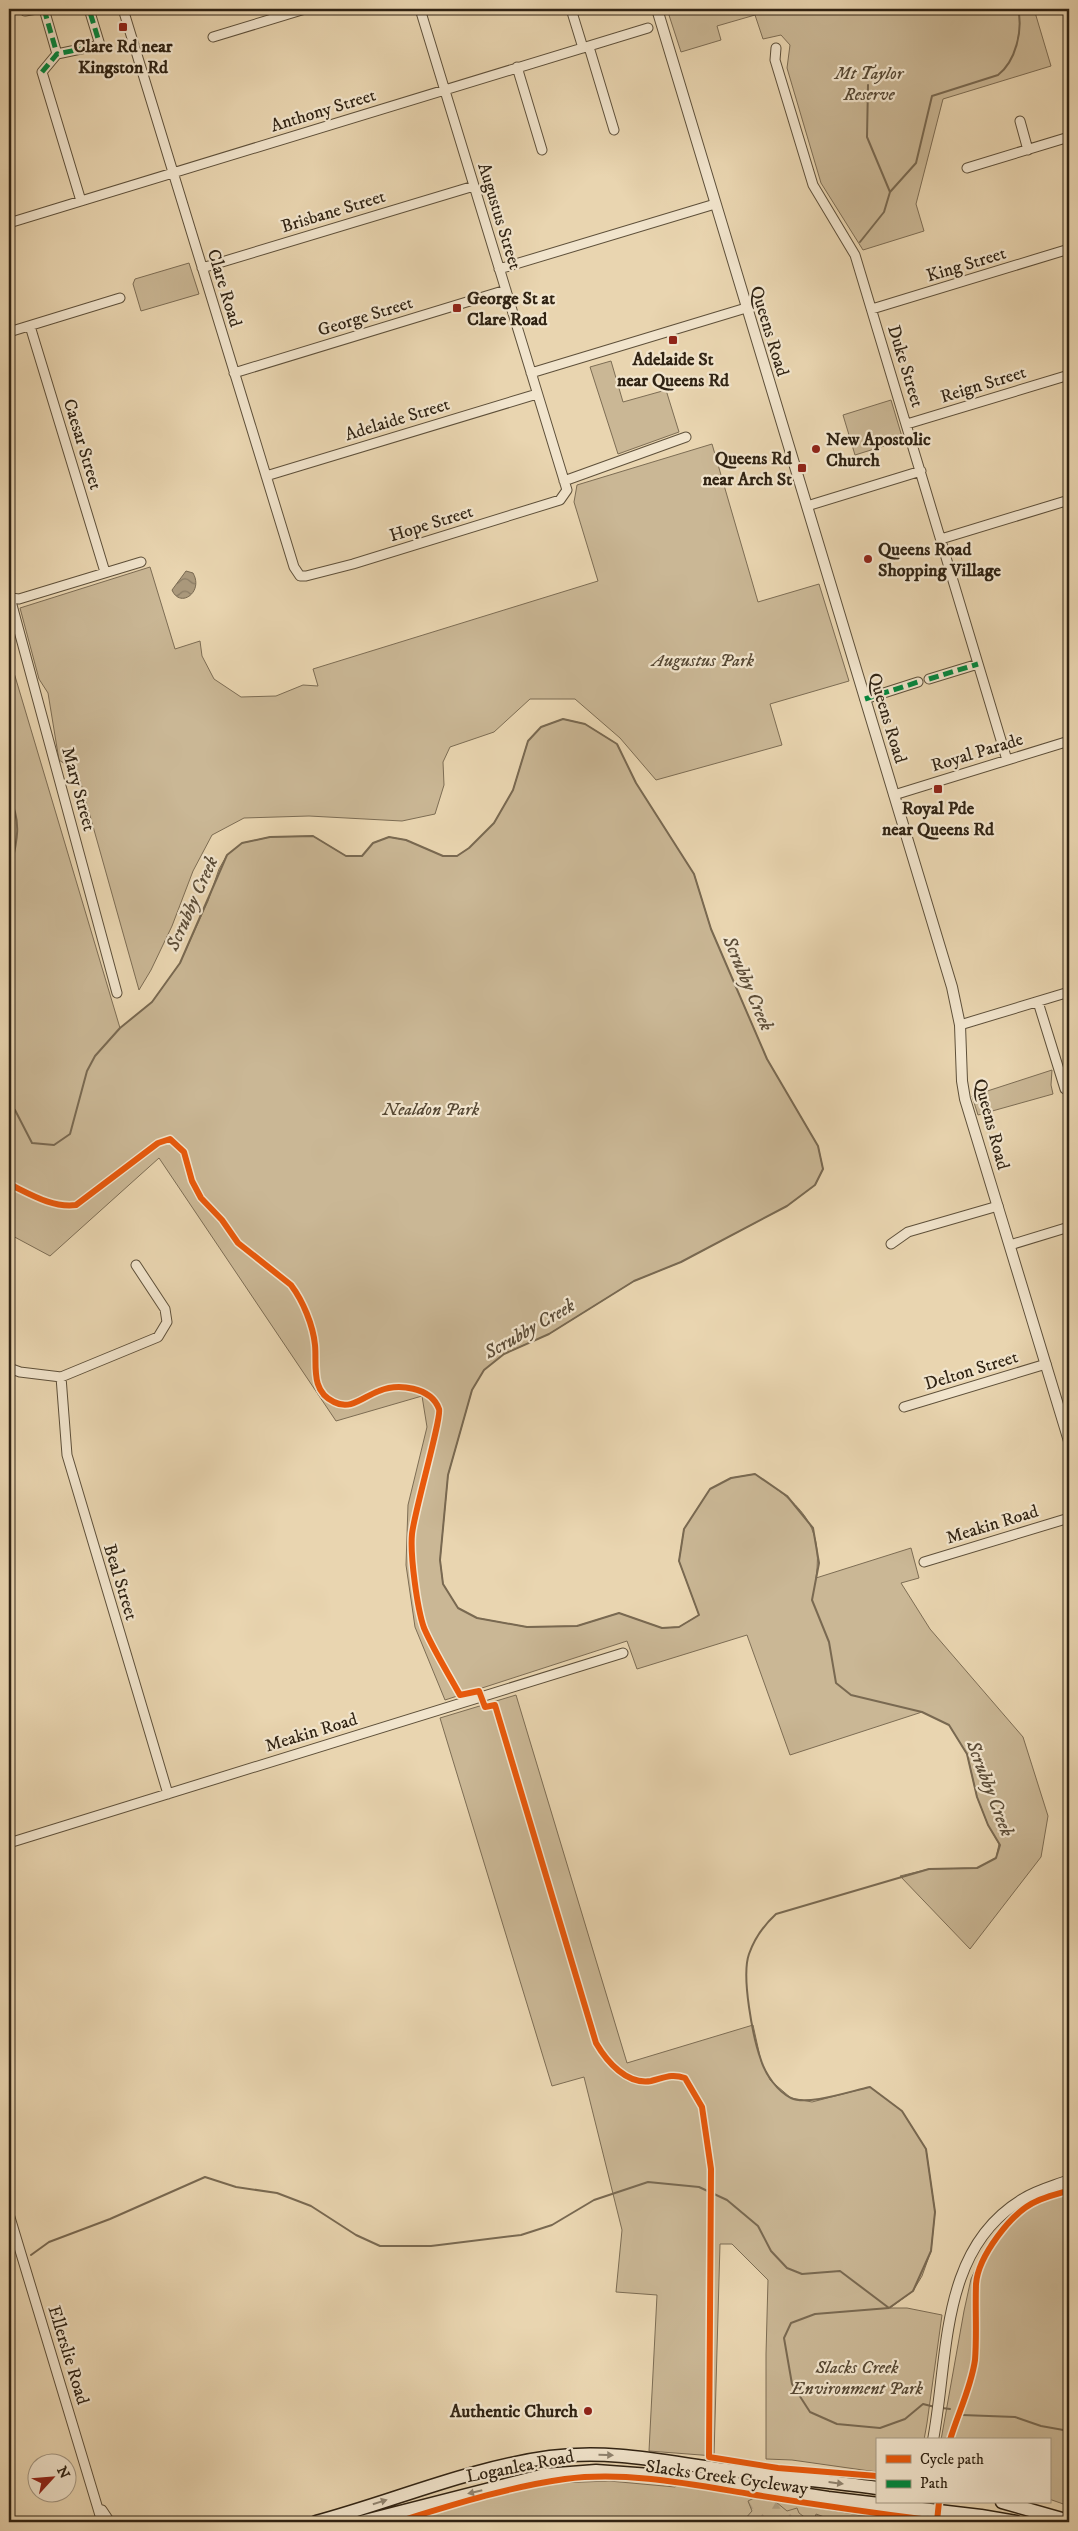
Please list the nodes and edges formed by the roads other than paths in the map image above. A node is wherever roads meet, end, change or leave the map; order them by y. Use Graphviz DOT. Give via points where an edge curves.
graph roads {
  1 [pos="37,9"];
  2 [pos="44,9"];
  3 [pos="89,9"];
  4 [pos="123,9"];
  5 [pos="305,9"];
  6 [pos="420,9"];
  7 [pos="571,9"];
  8 [pos="657,9"];
  9 [pos="24,11"];
  10 [pos="648,28"];
  11 [pos="213,37"];
  12 [pos="586,47"];
  13 [pos="776,48"];
  14 [pos="57,54"];
  15 [pos="517,67"];
  16 [pos="444,89"];
  17 [pos="1020,121"];
  18 [pos="614,130"];
  19 [pos="1069,137"];
  20 [pos="542,150"];
  21 [pos="1028,150"];
  22 [pos="967,168"];
  23 [pos="173,173"];
  24 [pos="474,186"];
  25 [pos="81,202"];
  26 [pos="715,204"];
  27 [pos="9,223"];
  28 [pos="1069,249"];
  29 [pos="202,268"];
  30 [pos="499,269"];
  31 [pos="506,290"];
  32 [pos="120,298"];
  33 [pos="746,308"];
  34 [pos="872,309"];
  35 [pos="30,326"];
  36 [pos="9,332"];
  37 [pos="234,373"];
  38 [pos="531,373"];
  39 [pos="1069,375"];
  40 [pos="537,394"];
  41 [pos="907,424"];
  42 [pos="686,437"];
  43 [pos="921,471"];
  44 [pos="266,476"];
  45 [pos="564,481"];
  46 [pos="567,490"];
  47 [pos="1069,500"];
  48 [pos="807,506"];
  49 [pos="941,539"];
  50 [pos="141,562"];
  51 [pos="105,572"];
  52 [pos="300,576"];
  53 [pos="10,596"];
  54 [pos="978,664"];
  55 [pos="929,679"];
  56 [pos="918,682"];
  57 [pos="865,699"];
  58 [pos="1069,741"];
  59 [pos="1007,760"];
  60 [pos="894,795"];
  61 [pos="1069,992"];
  62 [pos="117,993"];
  63 [pos="1038,1002"];
  64 [pos="960,1024"];
  65 [pos="1067,1088"];
  66 [pos="998,1206"];
  67 [pos="1069,1227"];
  68 [pos="891,1244"];
  69 [pos="1010,1245"];
  70 [pos="136,1265"];
  71 [pos="1046,1364"];
  72 [pos="9,1368"];
  73 [pos="61,1377"];
  74 [pos="904,1407"];
  75 [pos="1068,1429"];
  76 [pos="1069,1441"];
  77 [pos="1069,1518"];
  78 [pos="924,1562"];
  79 [pos="623,1653"];
  80 [pos="168,1794"];
  81 [pos="9,1843"];
  82 [pos="1069,2180"];
  83 [pos="9,2214"];
  84 [pos="934,2434"];
  85 [pos="873,2486"];
  86 [pos="876,2502"];
  87 [pos="902,2504"];
  88 [pos="1009,2504"];
  89 [pos="99,2505"];
  90 [pos="926,2506"];
  91 [pos="1069,2521"];
  92 [pos="102,2522"];
  93 [pos="110,2522"];
  94 [pos="316,2522"];
  95 [pos="361,2522"];
  96 [pos="1016,2522"];
  1 -- 9 [label="street"];
  2 -- 14 [label="street"];
  3 -- 14 [label="street" via="100,45"];
  4 -- 23 [label="street, Clare Road"];
  5 -- 11 [label="street"];
  6 -- 16 [label="street, Augustus Street"];
  7 -- 12 [label="street"];
  8 -- 26 [label="street, Queens Road"];
  10 -- 12 [label="street, Anthony Street"];
  12 -- 15 [label="street, Anthony Street"];
  12 -- 18 [label="street"];
  13 -- 34 [label="street, Duke Street" via="775,60 813,186 853,251"];
  14 -- 25 [label="street" via="42,72"];
  15 -- 16 [label="street, Anthony Street"];
  15 -- 20 [label="street"];
  16 -- 23 [label="street, Anthony Street"];
  16 -- 24 [label="street, Augustus Street"];
  17 -- 21 [label="street"];
  19 -- 21 [label="street"];
  21 -- 22 [label="street"];
  23 -- 25 [label="street, Anthony Street"];
  23 -- 29 [label="street, Clare Road"];
  24 -- 29 [label="street, Brisbane Street"];
  24 -- 30 [label="street, Augustus Street"];
  25 -- 27 [label="street, Anthony Street"];
  26 -- 30 [label="street"];
  26 -- 33 [label="street, Queens Road"];
  28 -- 34 [label="street, King Street"];
  29 -- 37 [label="street, Clare Road"];
  30 -- 31 [label="street, Augustus Street"];
  31 -- 37 [label="street, George Street"];
  31 -- 38 [label="street, Augustus Street"];
  32 -- 35 [label="street"];
  33 -- 38 [label="street"];
  33 -- 48 [label="street, Queens Road"];
  34 -- 41 [label="street, Duke Street"];
  35 -- 36 [label="street"];
  35 -- 51 [label="street, Caesar Street"];
  37 -- 44 [label="street, Clare Road"];
  38 -- 40 [label="street, Augustus Street"];
  39 -- 41 [label="street, Reign Street"];
  40 -- 44 [label="street, Adelaide Street"];
  40 -- 45 [label="street, Augustus Street"];
  41 -- 43 [label="street, Duke Street"];
  42 -- 45 [label="street"];
  43 -- 48 [label="street"];
  43 -- 49 [label="street, Duke Street"];
  44 -- 52 [label="street, Clare Road" via="294,567"];
  45 -- 46 [label="street, Augustus Street"];
  46 -- 52 [label="street, Hope Street" via="560,500 352,564"];
  47 -- 49 [label="street"];
  48 -- 57 [label="street, Queens Road"];
  49 -- 54 [label="street, Duke Street"];
  50 -- 51 [label="street"];
  51 -- 53 [label="street" via="19,599"];
  53 -- 62 [label="street, Mary Street"];
  54 -- 55 [label="street"];
  54 -- 59 [label="street, Duke Street"];
  56 -- 57 [label="street"];
  57 -- 60 [label="street, Queens Road"];
  58 -- 59 [label="street, Royal Parade"];
  59 -- 60 [label="street, Royal Parade"];
  60 -- 64 [label="street, Queens Road" via="952,987"];
  61 -- 63 [label="street"];
  63 -- 64 [label="street"];
  63 -- 65 [label="street"];
  64 -- 66 [label="street, Queens Road" via="965,1098"];
  66 -- 68 [label="street" via="908,1232"];
  66 -- 69 [label="street, Queens Road"];
  67 -- 69 [label="street"];
  69 -- 71 [label="street, Queens Road"];
  70 -- 73 [label="street" via="165,1309 166,1322 158,1337"];
  71 -- 74 [label="street, Delton Street"];
  71 -- 75 [label="street, Queens Road"];
  72 -- 73 [label="street"];
  73 -- 80 [label="street, Beal Street" via="67,1455"];
  75 -- 76 [label="street, Queens Road"];
  77 -- 78 [label="street, Meakin Road"];
  79 -- 80 [label="street, Meakin Road"];
  80 -- 81 [label="street, Meakin Road"];
  82 -- 84 [label="street" via="1024,2198 1004,2212 988,2228 962,2269 951,2313"];
  83 -- 89 [label="street, Ellerslie Road"];
  94 -- 85 [label="main road, Loganlea Road, one-way" via="498,2467 578,2455 646,2457 725,2470"];
  86 -- 95 [label="main road, Loganlea Road, one-way" via="828,2498 698,2478 596,2471 545,2475"];
  90 -- 87 [label="main road, Loganlea Road, one-way"];
  88 -- 91 [label="main road"];
  89 -- 92 [label="street, Ellerslie Road"];
  89 -- 93 [label="street, Ellerslie Road"];
  90 -- 96 [label="main road, Loganlea Road"];
}
